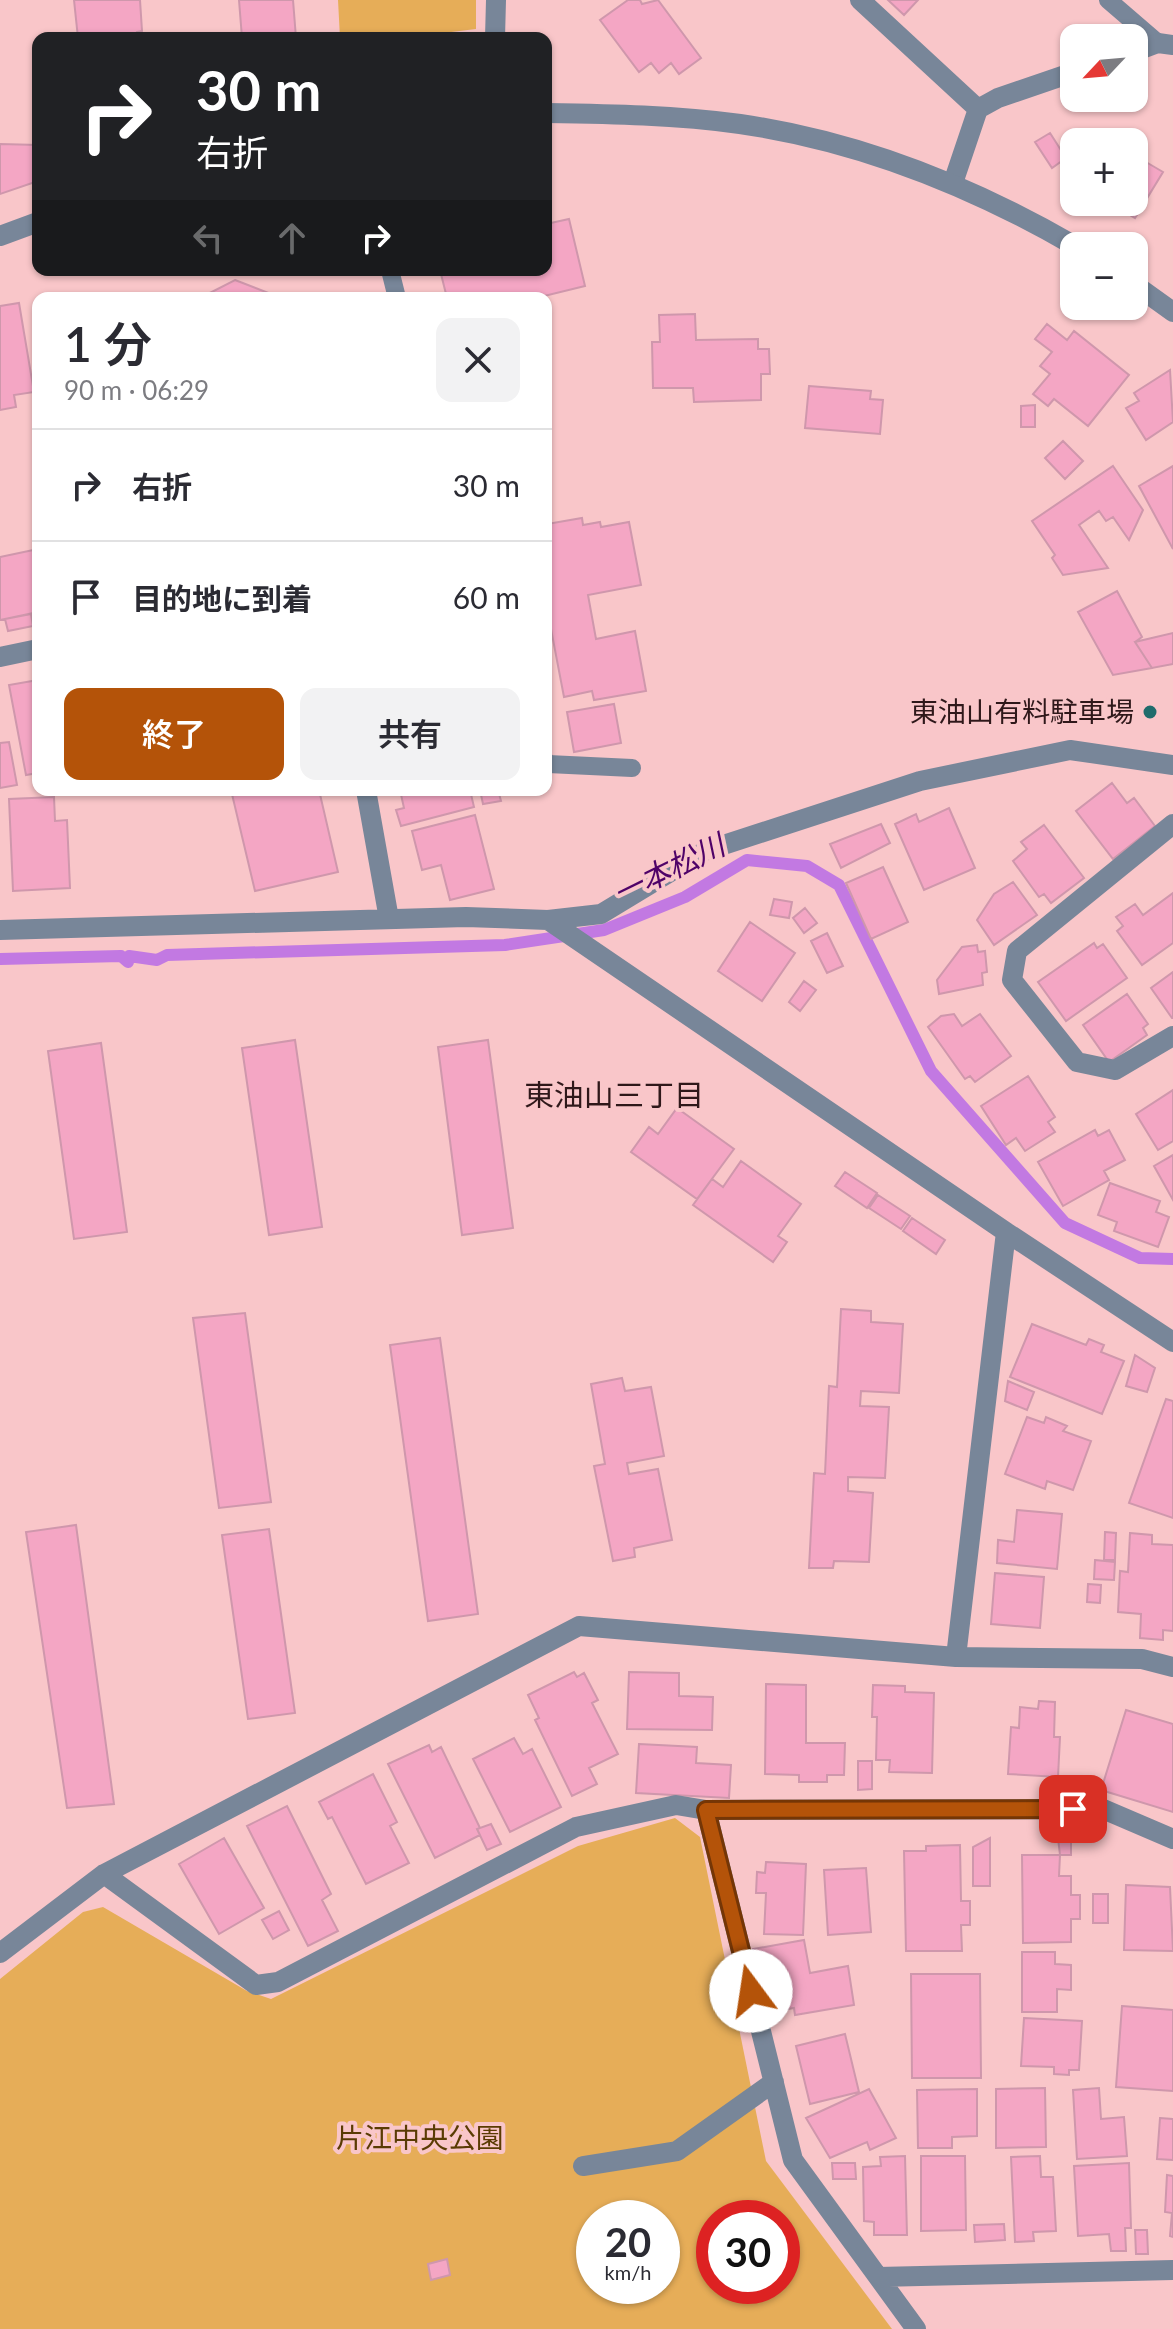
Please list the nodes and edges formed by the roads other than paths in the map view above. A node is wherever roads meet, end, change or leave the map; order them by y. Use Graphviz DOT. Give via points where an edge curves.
graph roads {
  1 [pos="496,0"];
  2 [pos="860,0"];
  3 [pos="1108,0"];
  4 [pos="495,32"];
  5 [pos="1166,44"];
  6 [pos="1060,77"];
  7 [pos="978,109"];
  8 [pos="552,113"];
  9 [pos="953,183"];
  10 [pos="32,224"];
  11 [pos="0,236"];
  12 [pos="1060,238"];
  13 [pos="1148,294"];
  14 [pos="1173,312"];
  15 [pos="32,650"];
  16 [pos="0,657"];
  17 [pos="552,764"];
  18 [pos="1173,765"];
  19 [pos="632,768"];
  20 [pos="367,796"];
  21 [pos="1173,824"];
  22 [pos="389,919"];
  23 [pos="552,922"];
  24 [pos="0,930"];
  25 [pos="1173,1036"];
  26 [pos="1006,1232"];
  27 [pos="1173,1342"];
  28 [pos="956,1657"];
  29 [pos="1173,1667"];
  30 [pos="706,1810"];
  31 [pos="1173,1839"];
  32 [pos="104,1874"];
  33 [pos="0,1953"];
  34 [pos="774,2082"];
  35 [pos="583,2166"];
  36 [pos="1173,2270"];
  37 [pos="878,2277"];
  38 [pos="916,2329"];
  1 -- 4 [label="street"];
  2 -- 7 [label="street"];
  3 -- 5 [label="lane"];
  6 -- 7 [label="street"];
  7 -- 9 [label="street"];
  8 -- 9 [label="street" via="741,125 856,151"];
  9 -- 12 [label="street"];
  10 -- 11 [label="street"];
  13 -- 14 [label="street"];
  15 -- 16 [label="street"];
  17 -- 19 [label="lane"];
  18 -- 23 [label="street" via="1070,750 920,781 705,851 601,914"];
  20 -- 22 [label="street"];
  21 -- 25 [label="street" via="1017,951 1012,980 1077,1062 1115,1070"];
  22 -- 23 [label="street"];
  22 -- 24 [label="street"];
  23 -- 26 [label="street"];
  26 -- 27 [label="street"];
  26 -- 28 [label="street"];
  28 -- 29 [label="street" via="1142,1659"];
  28 -- 32 [label="street" via="579,1626"];
  30 -- 31 [label="street" via="1103,1809"];
  30 -- 32 [label="street" via="676,1805 576,1827 278,1982 256,1985"];
  30 -- 34 [label="street"];
  32 -- 33 [label="street"];
  34 -- 35 [label="street" via="677,2151"];
  34 -- 37 [label="street" via="793,2160"];
  36 -- 37 [label="street"];
  37 -- 38 [label="street"];
}
